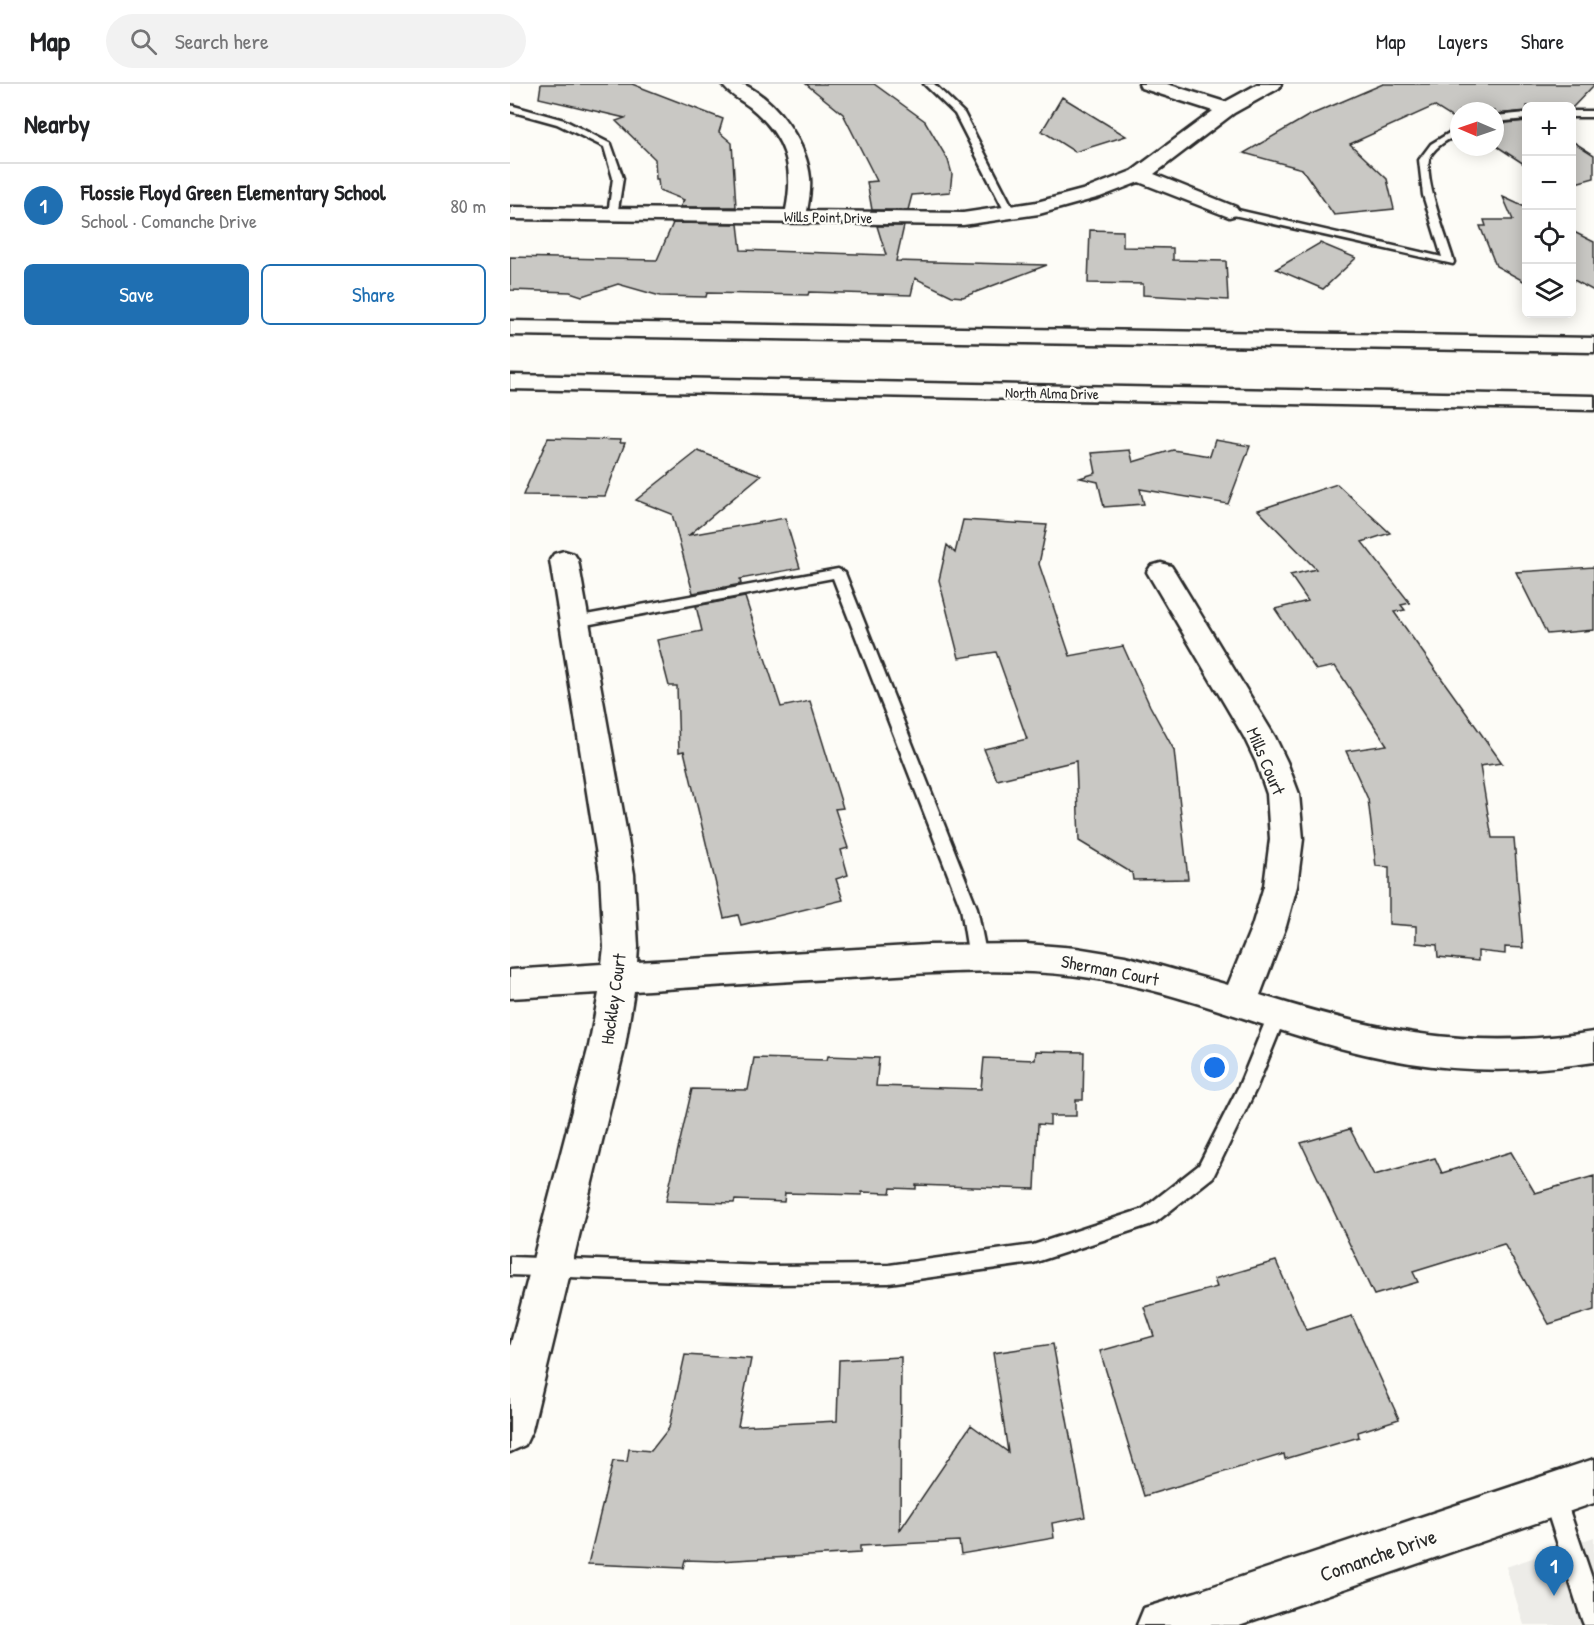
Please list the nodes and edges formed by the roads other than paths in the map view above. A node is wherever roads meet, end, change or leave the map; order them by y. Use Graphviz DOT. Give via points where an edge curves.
graph roads {
  1 [pos="730,84"];
  2 [pos="929,84"];
  3 [pos="1148,84"];
  4 [pos="1272,84"];
  5 [pos="510,108"];
  6 [pos="1227,108"];
  7 [pos="1576,114"];
  8 [pos="1594,114"];
  9 [pos="1522,116"];
  10 [pos="1504,118"];
  11 [pos="1450,135"];
  12 [pos="1139,175"];
  13 [pos="1229,211"];
  14 [pos="1010,212"];
  15 [pos="510,213"];
  16 [pos="613,214"];
  17 [pos="795,217"];
  18 [pos="510,328"];
  19 [pos="1594,345"];
  20 [pos="510,382"];
  21 [pos="1594,403"];
  22 [pos="564,560"];
  23 [pos="1161,572"];
  24 [pos="575,622"];
  25 [pos="978,958"];
  26 [pos="617,978"];
  27 [pos="510,984"];
  28 [pos="1239,1003"];
  29 [pos="1277,1015"];
  30 [pos="1594,1047"];
  31 [pos="510,1266"];
  32 [pos="552,1267"];
  33 [pos="510,1430"];
  34 [pos="1574,1488"];
  35 [pos="1594,1620"];
  36 [pos="1161,1625"];
  1 -- 17 [label="street" via="768,110 789,136 800,176"];
  2 -- 14 [label="lane" via="958,113"];
  3 -- 6 [label="street"];
  4 -- 6 [label="street, Wills Point Drive"];
  5 -- 16 [label="lane" via="559,120 608,146 618,178"];
  6 -- 12 [label="street, Wills Point Drive"];
  7 -- 8 [label="lane"];
  9 -- 10 [label="lane"];
  11 -- 13 [label="lane" via="1436,143 1424,160 1424,179 1449,261"];
  12 -- 13 [label="street"];
  12 -- 14 [label="street, Wills Point Drive" via="1093,193"];
  14 -- 17 [label="street, Wills Point Drive" via="963,219"];
  15 -- 16 [label="street, Wills Point Drive"];
  16 -- 17 [label="street, Wills Point Drive"];
  18 -- 19 [label="street"];
  20 -- 21 [label="street, North Alma Drive"];
  22 -- 24 [label="street, Hockley Court"];
  23 -- 28 [label="street, Mills Court" via="1269,757 1286,815 1281,883"];
  24 -- 25 [label="lane" via="838,573 969,908"];
  24 -- 26 [label="street, Hockley Court" via="617,874 621,947"];
  25 -- 26 [label="street, Sherman Court"];
  25 -- 28 [label="street, Sherman Court" via="1089,963"];
  26 -- 27 [label="street, Sherman Court"];
  26 -- 32 [label="street, Hockley Court" via="607,1046"];
  28 -- 29 [label="street, Sherman Court"];
  29 -- 30 [label="street, Sherman Court" via="1384,1045 1438,1052 1489,1055"];
  29 -- 32 [label="lane" via="1247,1089 1206,1171 1149,1216 1034,1254 889,1274 769,1275"];
  31 -- 32 [label="lane"];
  32 -- 33 [label="street, Hockley Court"];
  34 -- 35 [label="lane"];
  34 -- 36 [label="street, Comanche Drive" via="1196,1617"];
}
